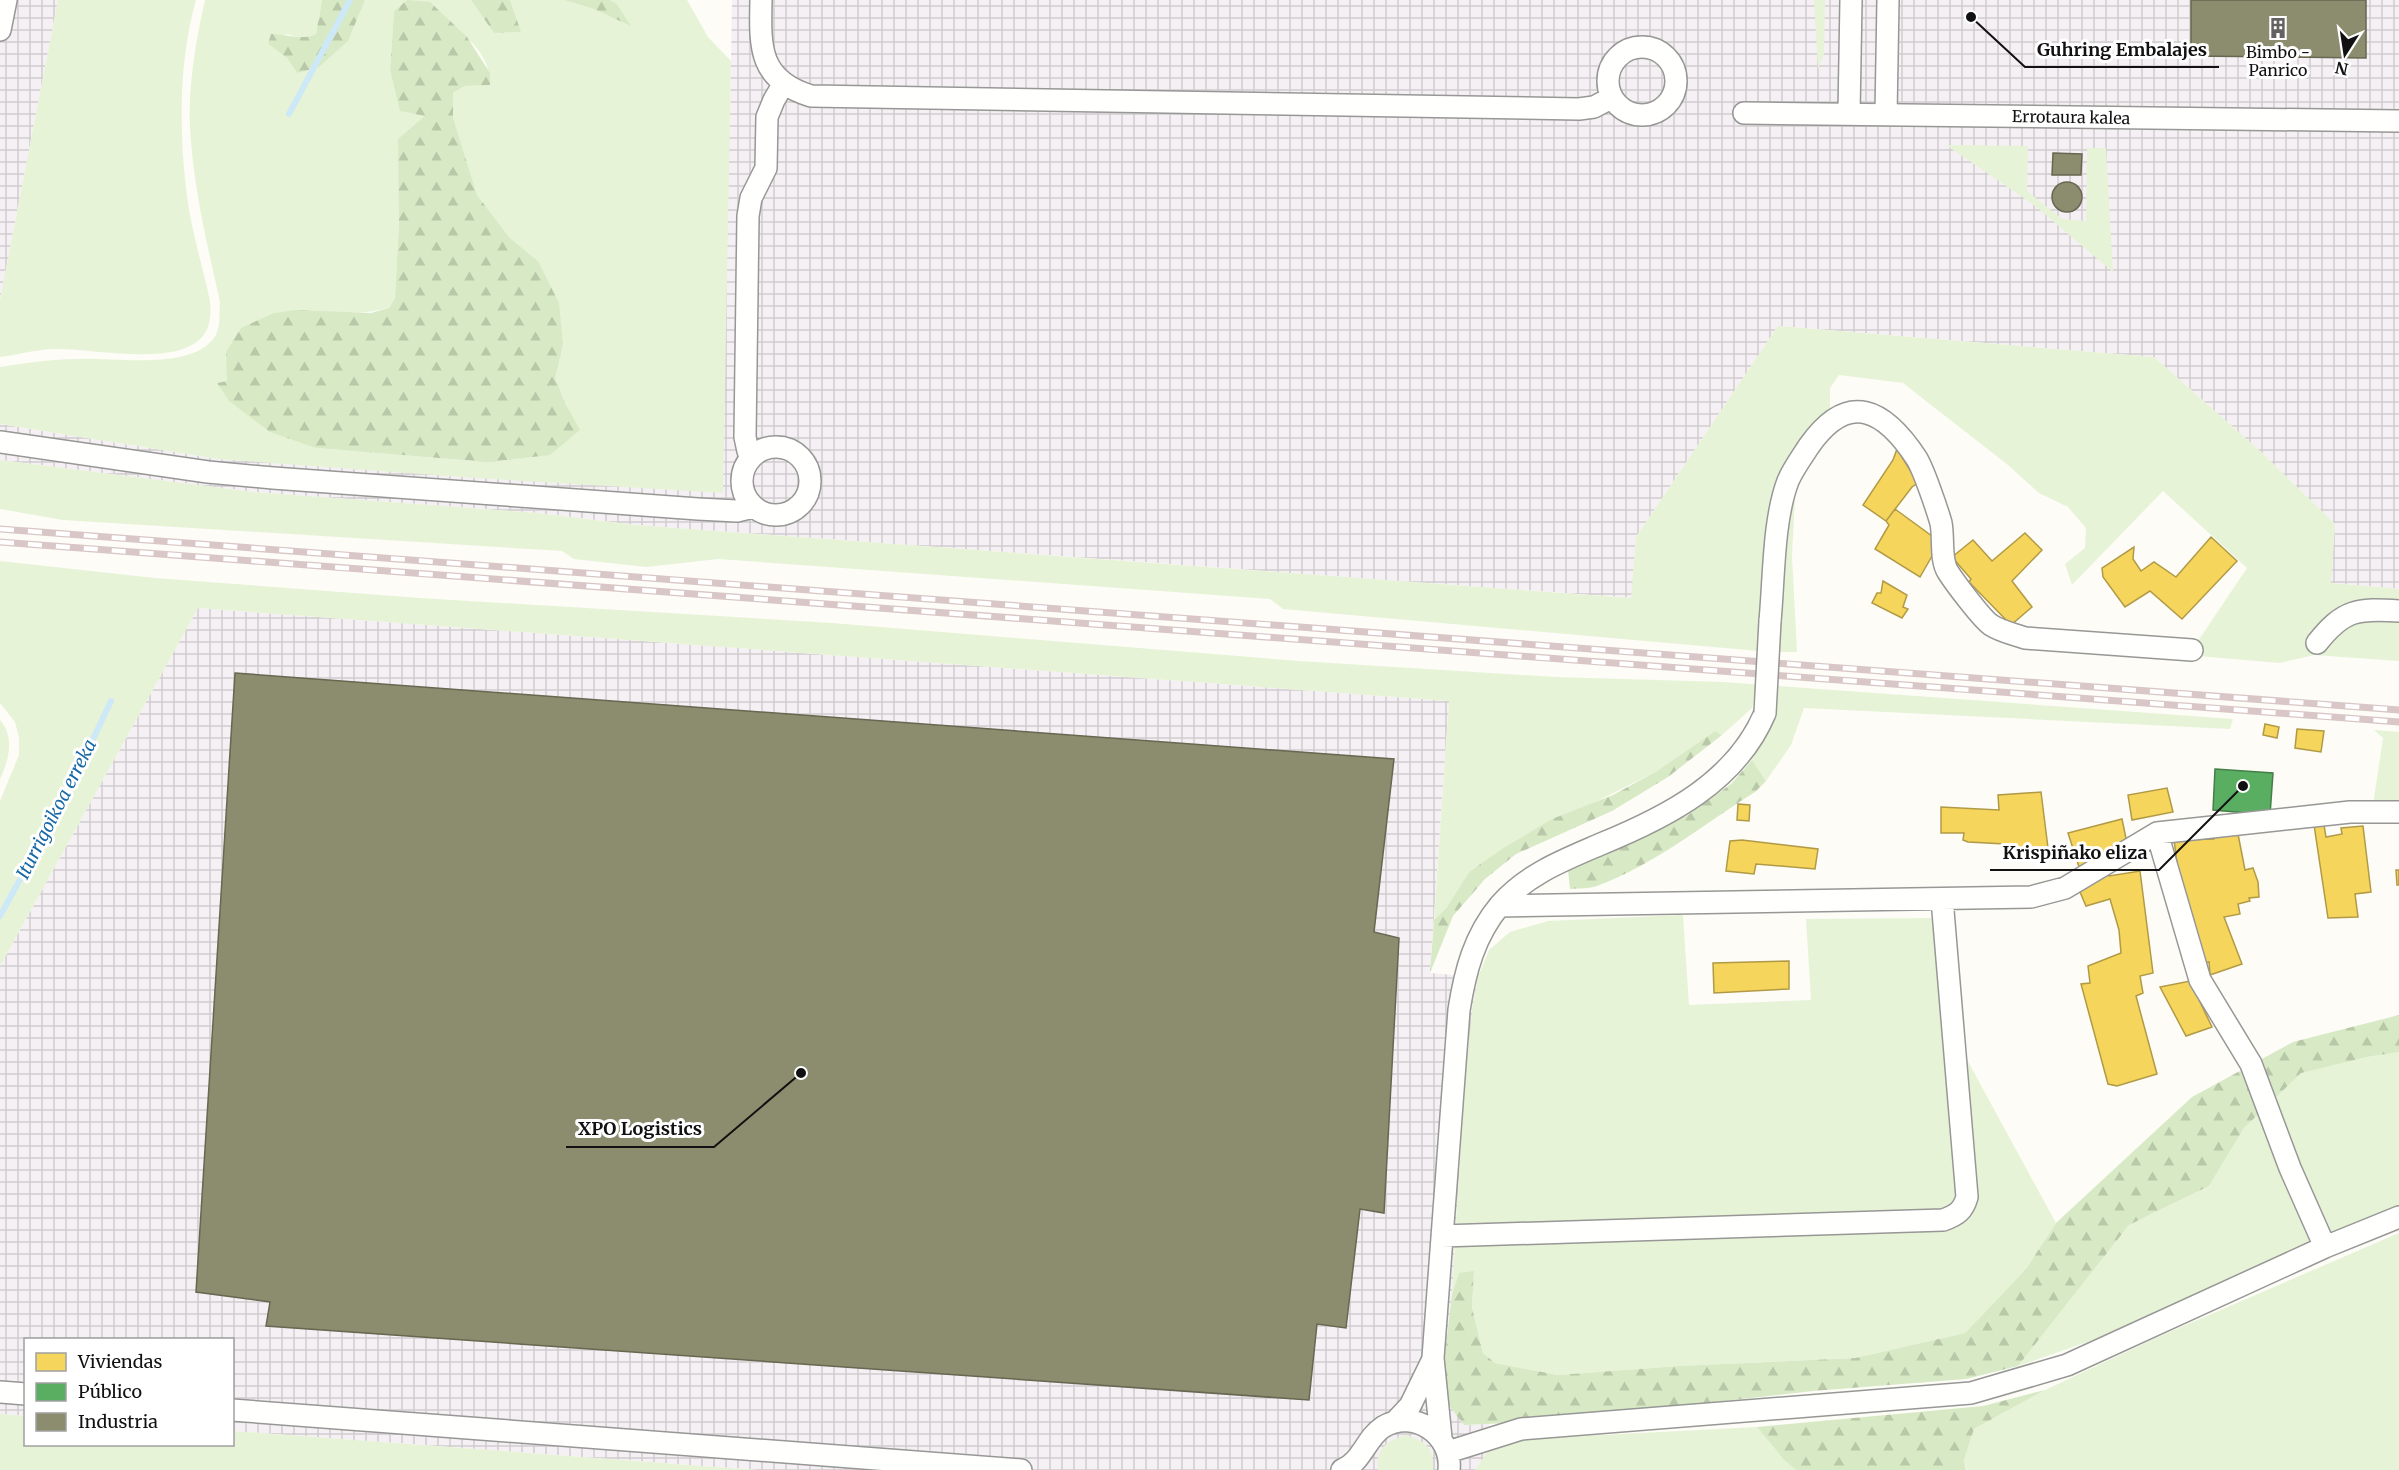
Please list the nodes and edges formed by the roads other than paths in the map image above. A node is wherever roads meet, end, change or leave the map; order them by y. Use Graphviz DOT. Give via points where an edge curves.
graph roads {
  1 [pos="6,0"];
  2 [pos="761,0"];
  3 [pos="1851,0"];
  4 [pos="1888,0"];
  5 [pos="0,30"];
  6 [pos="784,83"];
  7 [pos="1611,98"];
  8 [pos="1744,113"];
  9 [pos="1849,113"];
  10 [pos="1886,114"];
  11 [pos="2399,121"];
  12 [pos="0,442"];
  13 [pos="752,456"];
  14 [pos="753,507"];
  15 [pos="2399,610"];
  16 [pos="2317,643"];
  17 [pos="2192,650"];
  18 [pos="2399,812"];
  19 [pos="2157,833"];
  20 [pos="1942,899"];
  21 [pos="1500,906"];
  22 [pos="2399,1217"];
  23 [pos="1442,1236"];
  24 [pos="2325,1247"];
  25 [pos="1433,1358"];
  26 [pos="0,1392"];
  27 [pos="24,1394"];
  28 [pos="234,1410"];
  29 [pos="1395,1422"];
  30 [pos="1366,1448"];
  31 [pos="1446,1453"];
  32 [pos="1021,1470"];
  33 [pos="1342,1470"];
  34 [pos="1364,1470"];
  1 -- 5 [label="street"];
  2 -- 6 [label="street" via="762,52"];
  3 -- 9 [label="street"];
  4 -- 10 [label="street"];
  6 -- 7 [label="street" via="798,92 827,97 1580,110"];
  6 -- 13 [label="street" via="767,117 766,168 751,198 748,216 745,437"];
  8 -- 9 [label="street, Errotaura kalea"];
  9 -- 10 [label="street, Errotaura kalea"];
  10 -- 11 [label="street, Errotaura kalea"];
  12 -- 14 [label="street" via="273,478 718,510"];
  13 -- 14 [label="street" via="741,482"];
  13 -- 14 [label="street" via="778,447 792,451 809,473 804,500 794,510 766,514"];
  15 -- 16 [label="street" via="2348,614 2333,623"];
  17 -- 21 [label="street, bridge" via="2025,638 1989,624 1946,570 1941,522 1918,461 1898,433 1882,419 1865,411 1850,412 1832,419 1818,434 1788,481 1777,538 1765,713 1756,734 1741,755 1692,799 1647,825 1554,864"];
  18 -- 19 [label="street" via="2350,812"];
  19 -- 20 [label="street" via="2065,888 2031,897"];
  19 -- 24 [label="street" via="2200,980 2251,1064"];
  20 -- 21 [label="street"];
  20 -- 23 [label="street" via="1967,1197 1956,1215 1943,1220"];
  21 -- 23 [label="street" via="1484,928 1465,974"];
  22 -- 24 [label="street"];
  23 -- 25 [label="street"];
  24 -- 31 [label="street" via="2067,1365 1971,1393 1521,1430"];
  25 -- 29 [label="street" via="1410,1406"];
  25 -- 31 [label="street"];
  26 -- 27 [label="street"];
  28 -- 32 [label="street"];
  29 -- 30 [label="street" via="1382,1427"];
  29 -- 31 [label="street" via="1408,1420 1432,1429"];
  30 -- 33 [label="street" via="1350,1467"];
  30 -- 34 [label="street"];
}
